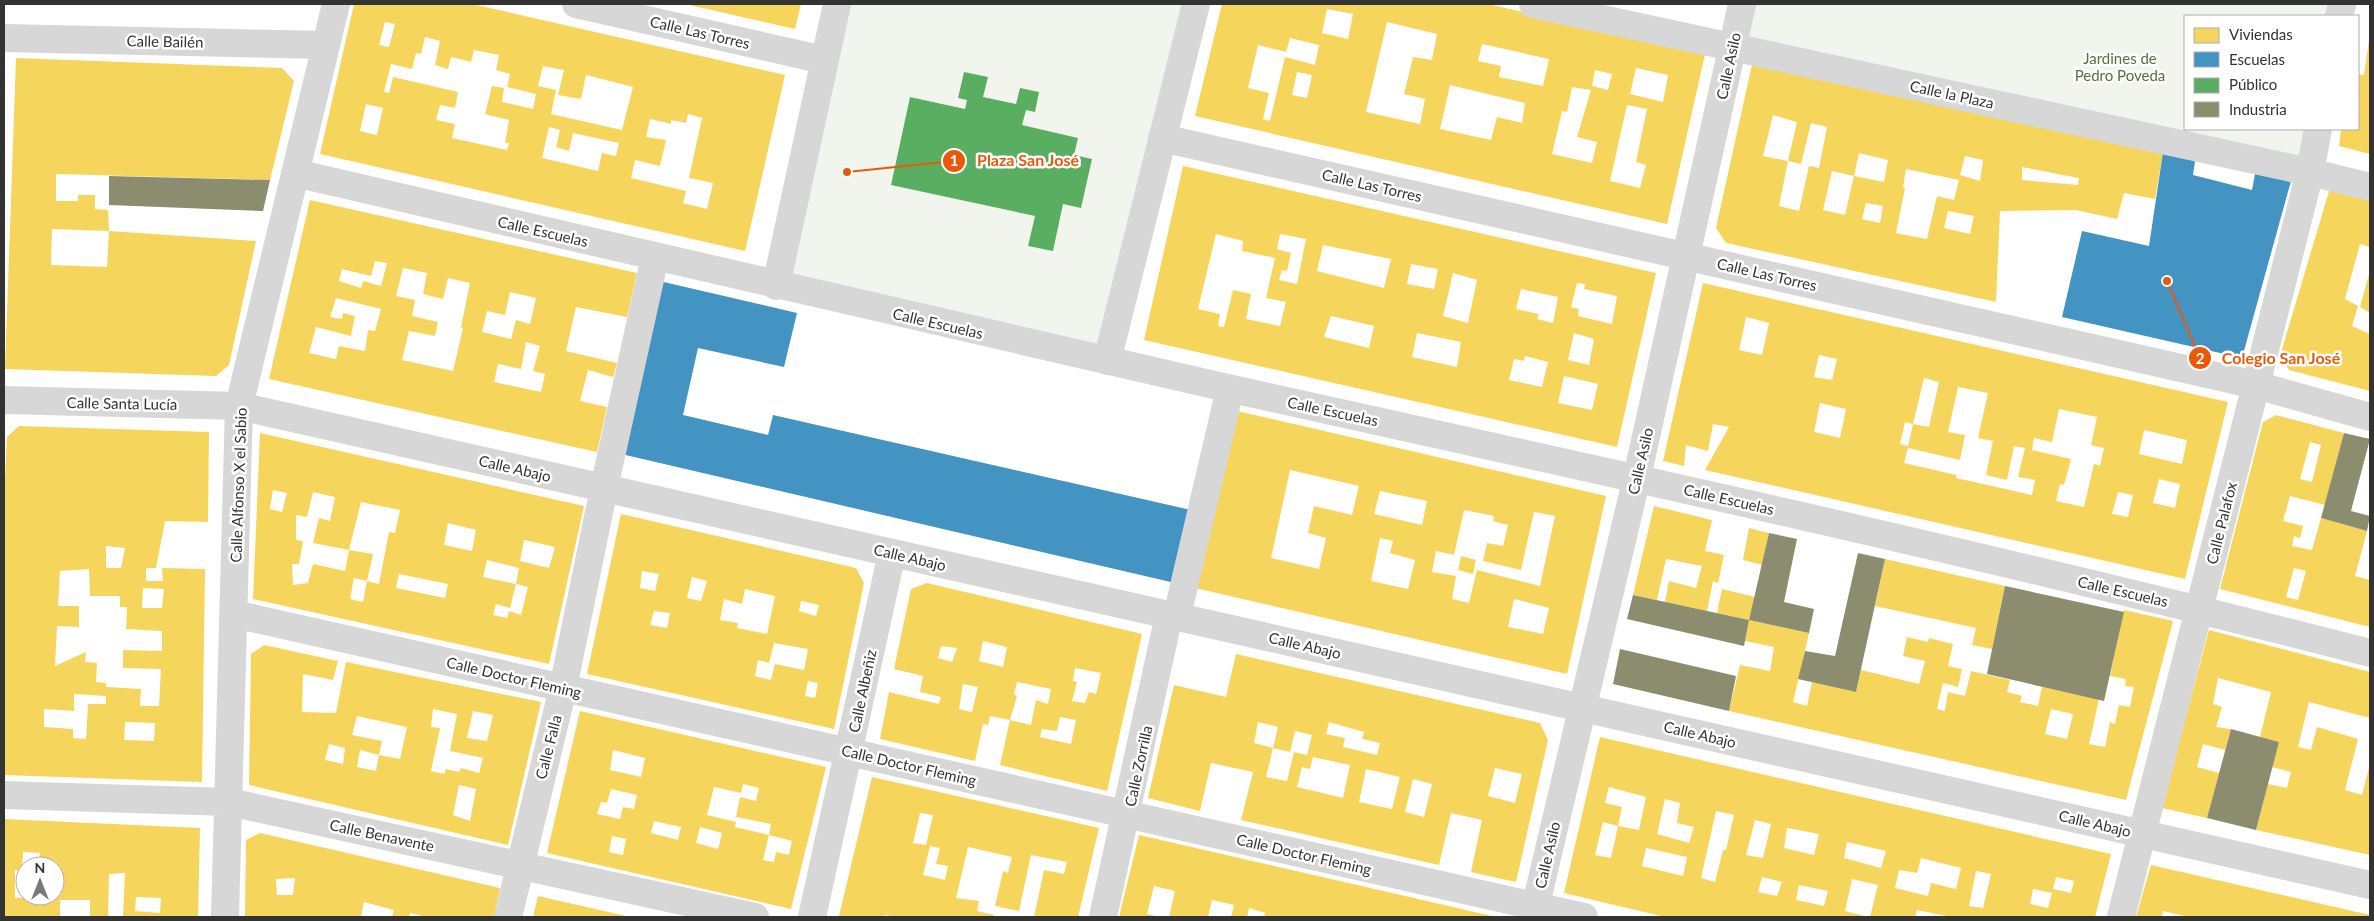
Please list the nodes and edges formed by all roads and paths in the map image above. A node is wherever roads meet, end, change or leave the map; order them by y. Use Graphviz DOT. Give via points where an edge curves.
graph roads {
  1 [pos="336,4"];
  2 [pos="576,4"];
  3 [pos="837,4"];
  4 [pos="1196,4"];
  5 [pos="1533,4"];
  6 [pos="1742,4"];
  7 [pos="4,38"];
  8 [pos="325,45"];
  9 [pos="1732,47"];
  10 [pos="824,60"];
  11 [pos="2318,130"];
  12 [pos="1162,138"];
  13 [pos="2310,172"];
  14 [pos="295,173"];
  15 [pos="2370,188"];
  16 [pos="1686,255"];
  17 [pos="655,257"];
  18 [pos="776,286"];
  19 [pos="1107,361"];
  20 [pos="2256,386"];
  21 [pos="1230,389"];
  22 [pos="4,400"];
  23 [pos="239,406"];
  24 [pos="2370,416"];
  25 [pos="1637,477"];
  26 [pos="604,488"];
  27 [pos="892,553"];
  28 [pos="2199,609"];
  29 [pos="234,614"];
  30 [pos="1173,616"];
  31 [pos="2370,653"];
  32 [pos="563,688"];
  33 [pos="1581,707"];
  34 [pos="848,752"];
  35 [pos="4,795"];
  36 [pos="229,802"];
  37 [pos="1127,815"];
  38 [pos="2142,833"];
  39 [pos="520,865"];
  40 [pos="2370,885"];
  41 [pos="1534,912"];
  42 [pos="225,917"];
  43 [pos="508,917"];
  44 [pos="755,917"];
  45 [pos="812,917"];
  46 [pos="1103,917"];
  47 [pos="1584,917"];
  48 [pos="2121,917"];
  1 -- 8 [label="street, Calle Alfonso X el Sabio"];
  2 -- 10 [label="street, Calle Las Torres"];
  3 -- 10 [label="street"];
  4 -- 12 [label="street"];
  5 -- 9 [label="street, Calle la Plaza"];
  6 -- 9 [label="street, Calle Asilo"];
  7 -- 8 [label="street, Calle Bailén"];
  8 -- 14 [label="street, Calle Alfonso X el Sabio"];
  9 -- 13 [label="street, Calle la Plaza"];
  9 -- 16 [label="street, Calle Asilo"];
  10 -- 18 [label="street"];
  11 -- 13 [label="street, Calle Palafox"];
  12 -- 16 [label="street, Calle Las Torres"];
  12 -- 19 [label="street"];
  13 -- 15 [label="street, Calle la Plaza"];
  13 -- 20 [label="street, Calle Palafox"];
  14 -- 17 [label="street, Calle Escuelas"];
  14 -- 23 [label="street, Calle Alfonso X el Sabio"];
  16 -- 20 [label="street, Calle Las Torres"];
  16 -- 25 [label="street, Calle Asilo"];
  17 -- 18 [label="street, Calle Escuelas"];
  17 -- 26 [label="street, Calle Falla"];
  18 -- 19 [label="street, Calle Escuelas"];
  19 -- 21 [label="street, Calle Escuelas"];
  20 -- 24 [label="street, Calle Las Torres"];
  20 -- 28 [label="street, Calle Palafox"];
  21 -- 25 [label="street, Calle Escuelas"];
  21 -- 30 [label="street, Calle Zorrilla"];
  22 -- 23 [label="street, Calle Santa Lucía"];
  23 -- 26 [label="street, Calle Abajo"];
  23 -- 29 [label="street, Calle Alfonso X el Sabio"];
  25 -- 28 [label="street, Calle Escuelas"];
  25 -- 33 [label="street, Calle Asilo"];
  26 -- 27 [label="street, Calle Abajo"];
  26 -- 32 [label="street, Calle Falla"];
  27 -- 30 [label="street, Calle Abajo"];
  27 -- 34 [label="street, Calle Albeñiz"];
  28 -- 31 [label="street, Calle Escuelas"];
  28 -- 38 [label="street, Calle Palafox"];
  29 -- 32 [label="street, Calle Doctor Fleming"];
  29 -- 36 [label="street, Calle Alfonso X el Sabio"];
  30 -- 33 [label="street, Calle Abajo"];
  30 -- 37 [label="street, Calle Zorrilla"];
  32 -- 34 [label="street, Calle Doctor Fleming"];
  32 -- 39 [label="street, Calle Falla"];
  33 -- 38 [label="street, Calle Abajo"];
  33 -- 41 [label="street, Calle Asilo"];
  34 -- 37 [label="street, Calle Doctor Fleming"];
  34 -- 45 [label="street, Calle Albeñiz"];
  35 -- 36 [label="street, Calle Benavente"];
  36 -- 39 [label="street, Calle Benavente"];
  36 -- 42 [label="street, Calle Alfonso X el Sabio"];
  37 -- 41 [label="street, Calle Doctor Fleming"];
  37 -- 46 [label="street, Calle Zorrilla"];
  38 -- 40 [label="street, Calle Abajo"];
  38 -- 48 [label="street, Calle Palafox"];
  39 -- 43 [label="street, Calle Falla"];
  39 -- 44 [label="street, Calle Benavente"];
  41 -- 47 [label="street, Calle Doctor Fleming"];
}
